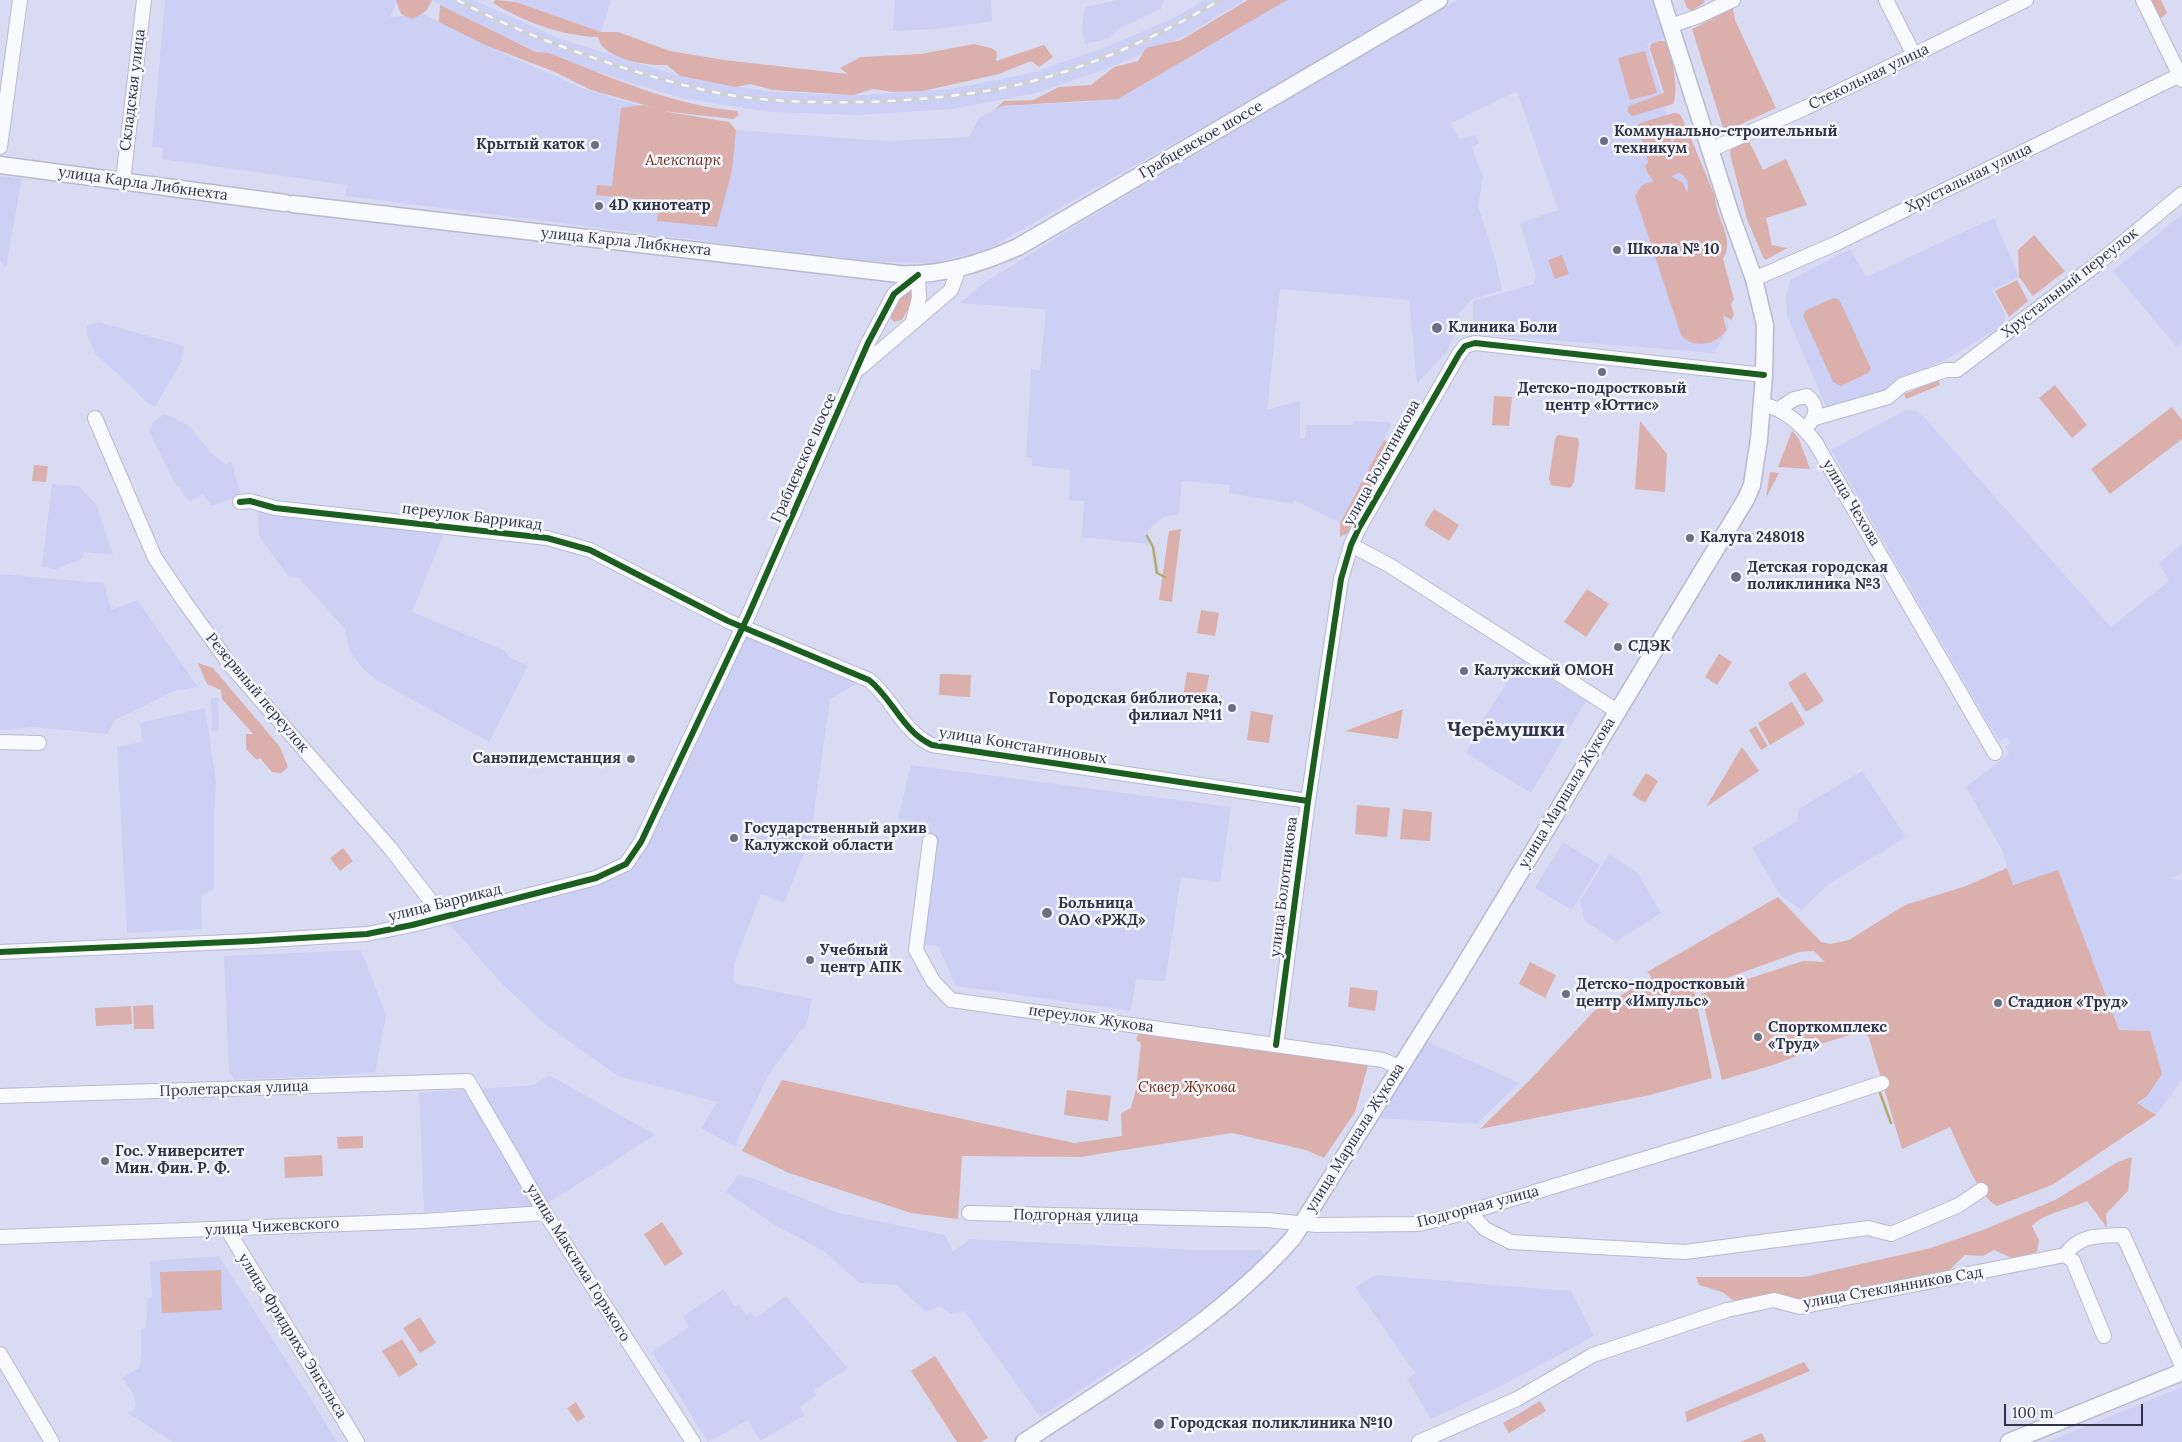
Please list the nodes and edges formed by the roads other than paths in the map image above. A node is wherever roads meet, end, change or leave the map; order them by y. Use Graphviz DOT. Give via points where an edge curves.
graph roads {
  1 [pos="20,0"];
  2 [pos="144,0"];
  3 [pos="1439,0"];
  4 [pos="1662,0"];
  5 [pos="1734,0"];
  6 [pos="1886,0"];
  7 [pos="2026,0"];
  8 [pos="2143,0"];
  9 [pos="1670,26"];
  10 [pos="1914,55"];
  11 [pos="2181,76"];
  12 [pos="0,147"];
  13 [pos="1710,150"];
  14 [pos="0,165"];
  15 [pos="123,181"];
  16 [pos="2182,194"];
  17 [pos="959,268"];
  18 [pos="881,272"];
  19 [pos="918,275"];
  20 [pos="1754,279"];
  21 [pos="890,300"];
  22 [pos="883,315"];
  23 [pos="913,321"];
  24 [pos="901,331"];
  25 [pos="857,371"];
  26 [pos="1764,375"];
  27 [pos="1761,404"];
  28 [pos="1779,409"];
  29 [pos="95,418"];
  30 [pos="1814,418"];
  31 [pos="1804,429"];
  32 [pos="240,502"];
  33 [pos="1351,546"];
  34 [pos="743,627"];
  35 [pos="1617,711"];
  36 [pos="0,742"];
  37 [pos="39,743"];
  38 [pos="1995,753"];
  39 [pos="1308,800"];
  40 [pos="930,840"];
  41 [pos="443,917"];
  42 [pos="0,952"];
  43 [pos="1276,1045"];
  44 [pos="1399,1067"];
  45 [pos="468,1081"];
  46 [pos="1882,1083"];
  47 [pos="0,1096"];
  48 [pos="1981,1190"];
  49 [pos="1469,1212"];
  50 [pos="545,1213"];
  51 [pos="969,1213"];
  52 [pos="1301,1224"];
  53 [pos="227,1230"];
  54 [pos="0,1237"];
  55 [pos="2065,1255"];
  56 [pos="2104,1336"];
  57 [pos="0,1354"];
  58 [pos="2182,1366"];
  59 [pos="2182,1372"];
  60 [pos="52,1442"];
  61 [pos="358,1442"];
  62 [pos="693,1442"];
  63 [pos="1024,1442"];
  64 [pos="1419,1442"];
  65 [pos="2009,1442"];
  1 -- 12 [label="street"];
  2 -- 15 [label="street, Складская улица"];
  3 -- 17 [label="main road, Грабцевское шоссе" via="1018,247 992,259"];
  4 -- 9 [label="main road, улица Маршала Жукова"];
  5 -- 9 [label="street"];
  6 -- 10 [label="street"];
  7 -- 10 [label="street, Стекольная улица"];
  8 -- 11 [label="street"];
  9 -- 13 [label="main road, улица Маршала Жукова"];
  10 -- 13 [label="street, Стекольная улица"];
  11 -- 20 [label="street, Хрустальная улица" via="1837,243"];
  13 -- 20 [label="main road, улица Маршала Жукова"];
  14 -- 15 [label="main road, улица Карла Либкнехта"];
  15 -- 18 [label="main road, улица Карла Либкнехта" via="289,204"];
  16 -- 30 [label="street, Хрустальный переулок" via="2097,264 1957,370 1946,370 1902,385 1888,397"];
  17 -- 19 [label="main road, улица Карла Либкнехта"];
  17 -- 23 [label="street, Грабцевское шоссе" via="951,290"];
  18 -- 19 [label="main road, улица Карла Либкнехта"];
  18 -- 21 [label="street"];
  19 -- 21 [label="street"];
  19 -- 23 [label="street" via="920,298"];
  20 -- 26 [label="main road, улица Маршала Жукова" via="1765,325"];
  21 -- 22 [label="street, Грабцевское шоссе"];
  22 -- 24 [label="street" via="889,326"];
  22 -- 25 [label="street, Грабцевское шоссе"];
  23 -- 24 [label="street, Грабцевское шоссе"];
  24 -- 25 [label="street, Грабцевское шоссе"];
  25 -- 34 [label="street, Грабцевское шоссе"];
  26 -- 27 [label="main road, улица Маршала Жукова"];
  26 -- 33 [label="street, улица Болотникова" via="1475,343 1465,346 1413,432"];
  27 -- 28 [label="street, улица Чехова"];
  27 -- 35 [label="main road, улица Маршала Жукова" via="1752,485 1746,499"];
  28 -- 30 [label="street" via="1794,398 1807,396 1816,410"];
  28 -- 31 [label="street, улица Чехова"];
  29 -- 41 [label="street, Резервный переулок" via="155,558 184,601 231,666 390,848"];
  30 -- 31 [label="street"];
  31 -- 38 [label="street, улица Чехова" via="1855,509"];
  32 -- 34 [label="street, переулок Баррикад" via="547,538 590,550"];
  33 -- 35 [label="street" via="1389,565"];
  33 -- 39 [label="street, улица Болотникова" via="1342,579"];
  34 -- 39 [label="street, улица Константиновых" via="869,680 878,687 914,735 932,745"];
  34 -- 41 [label="street, улица Баррикад" via="642,842 626,864 596,878"];
  35 -- 44 [label="main road, улица Маршала Жукова"];
  36 -- 37 [label="street"];
  39 -- 43 [label="street, улица Болотникова"];
  40 -- 43 [label="street, переулок Жукова" via="916,950 933,981 951,1000"];
  41 -- 42 [label="street, улица Баррикад" via="367,934"];
  43 -- 44 [label="street, переулок Жукова" via="1383,1060"];
  44 -- 52 [label="main road, улица Маршала Жукова"];
  45 -- 47 [label="street, Пролетарская улица"];
  45 -- 50 [label="street, улица Максима Горького"];
  46 -- 49 [label="street, Подгорная улица"];
  48 -- 49 [label="street" via="1959,1205 1891,1234 1868,1228 1685,1252 1511,1242 1485,1229"];
  49 -- 52 [label="street, Подгорная улица" via="1419,1224"];
  50 -- 53 [label="street, улица Чижевского"];
  50 -- 62 [label="street, улица Максима Горького"];
  51 -- 52 [label="street, Подгорная улица" via="1267,1220"];
  52 -- 63 [label="main road, улица Маршала Жукова" via="1265,1270 1219,1309"];
  53 -- 54 [label="street, улица Чижевского"];
  53 -- 61 [label="street, улица Фридриха Энгельса"];
  55 -- 56 [label="street" via="2073,1261"];
  55 -- 58 [label="street" via="2073,1244 2091,1237 2124,1235"];
  55 -- 64 [label="street, улица Стеклянников Сад" via="1800,1307 1774,1300 1727,1310 1593,1355 1517,1398"];
  57 -- 60 [label="street"];
  59 -- 65 [label="main road"];
}
